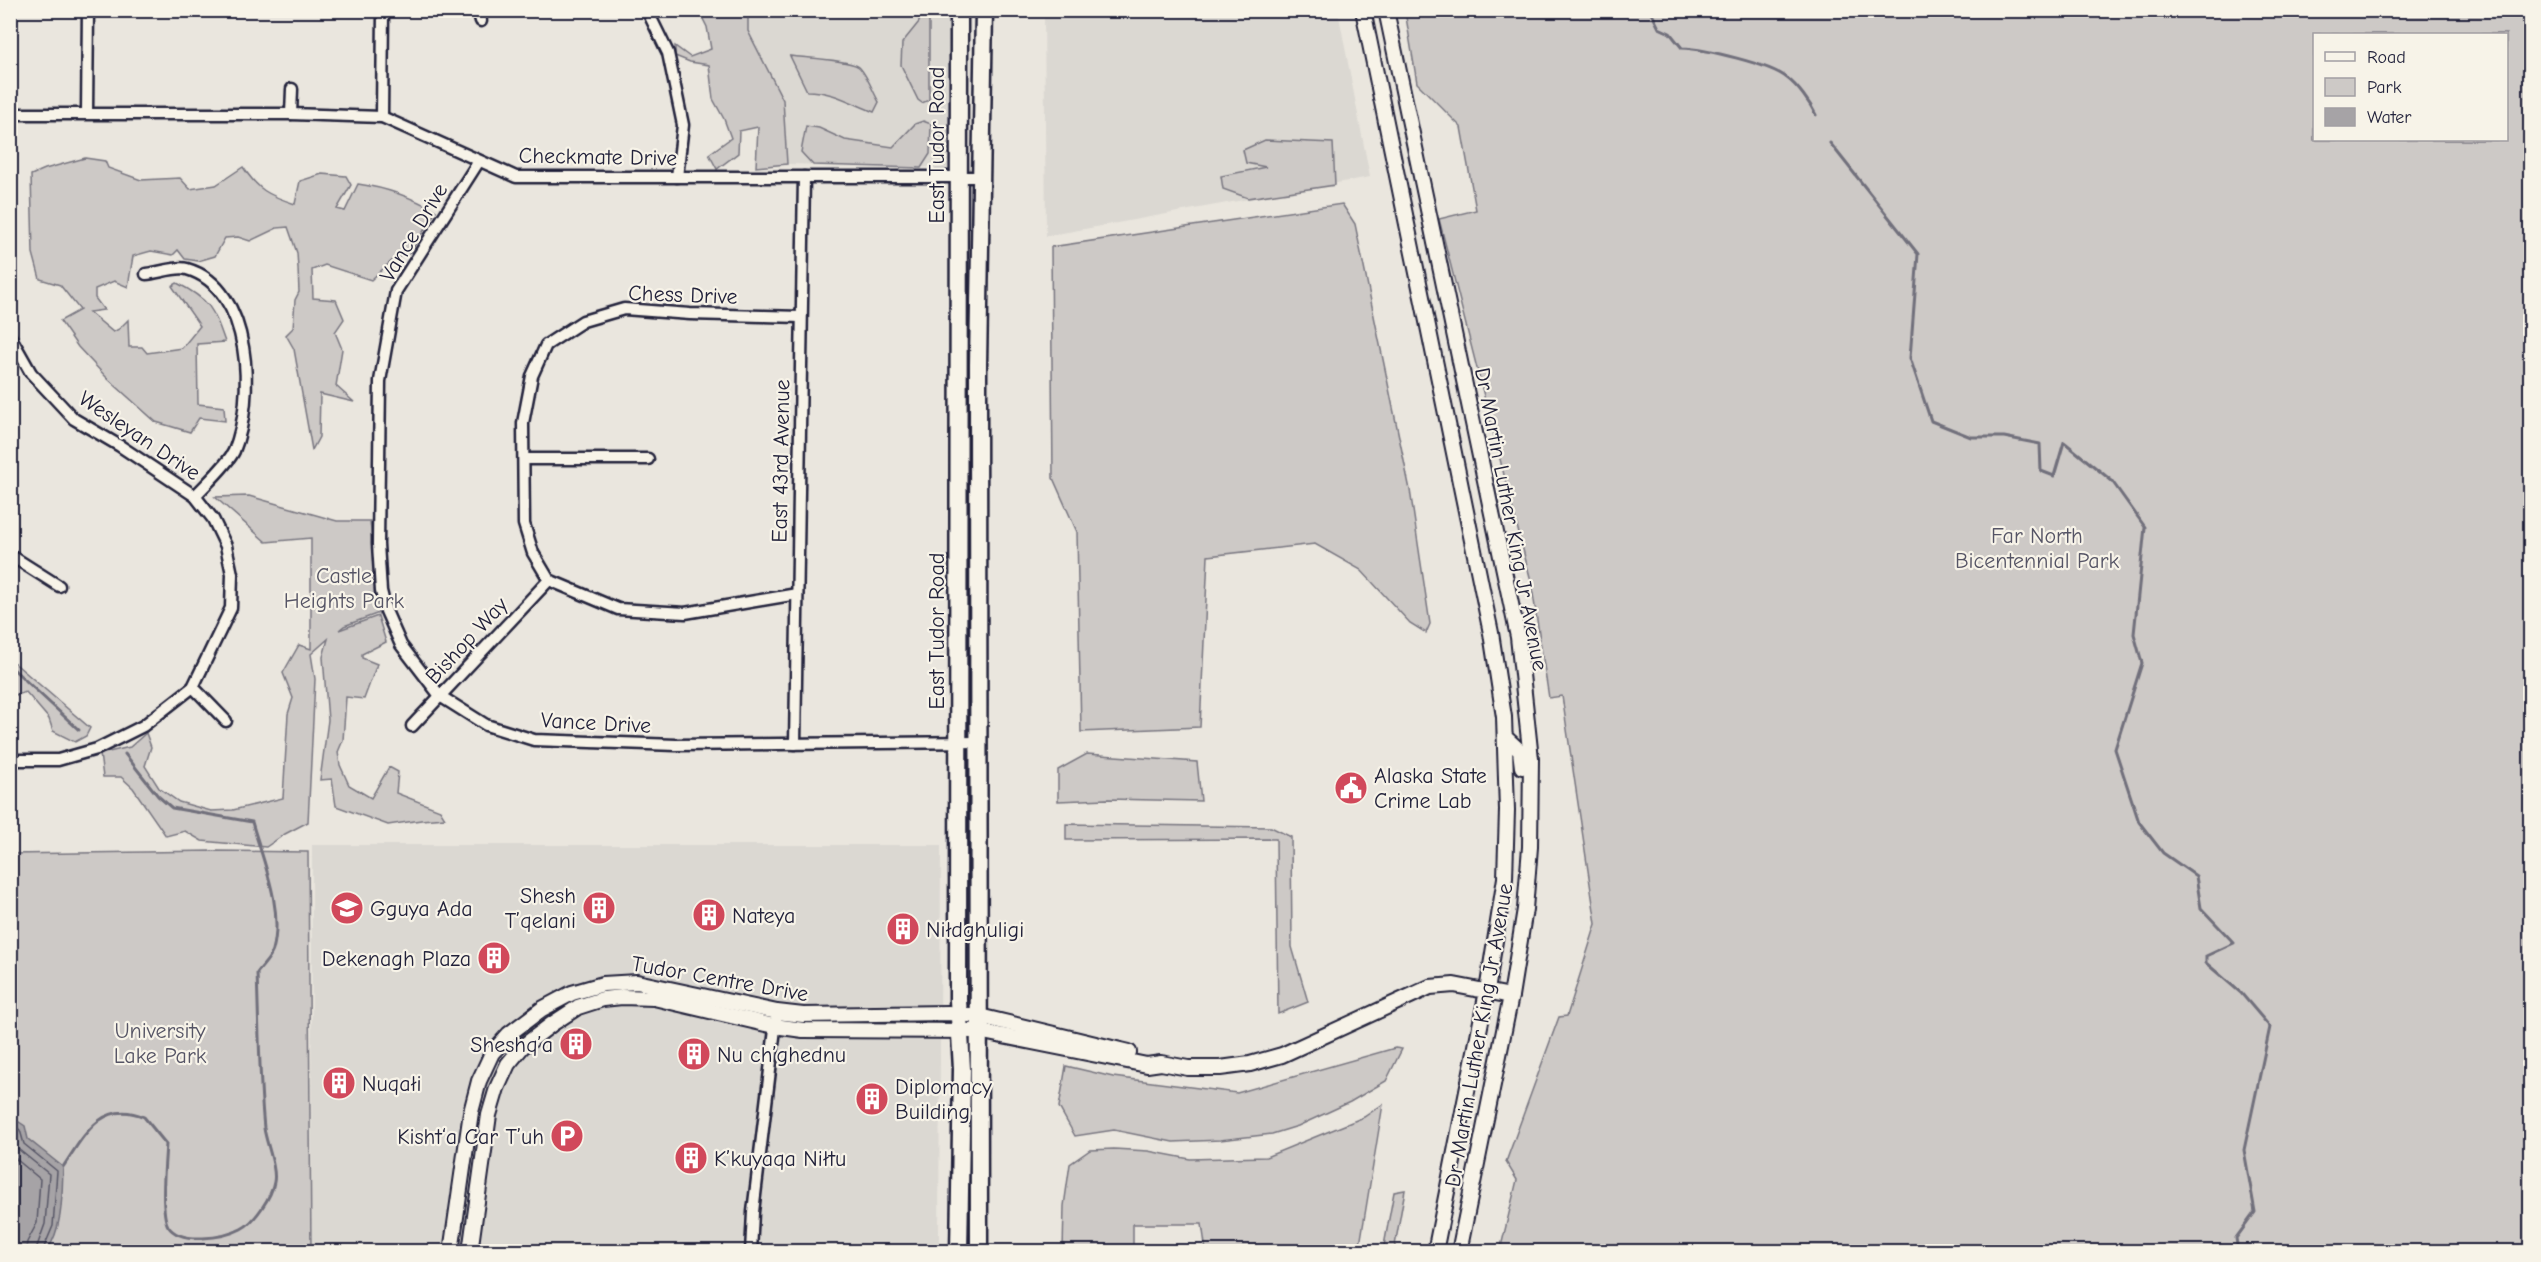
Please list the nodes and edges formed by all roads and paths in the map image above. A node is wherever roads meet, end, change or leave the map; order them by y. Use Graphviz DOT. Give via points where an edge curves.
graph roads {
  1 [pos="88,10"];
  2 [pos="383,10"];
  3 [pos="647,10"];
  4 [pos="958,10"];
  5 [pos="984,10"];
  6 [pos="1363,10"];
  7 [pos="1386,10"];
  8 [pos="292,89"];
  9 [pos="87,113"];
  10 [pos="10,114"];
  11 [pos="291,114"];
  12 [pos="382,117"];
  13 [pos="479,161"];
  14 [pos="677,177"];
  15 [pos="804,177"];
  16 [pos="958,177"];
  17 [pos="981,177"];
  18 [pos="146,274"];
  19 [pos="801,317"];
  20 [pos="10,336"];
  21 [pos="524,459"];
  22 [pos="648,459"];
  23 [pos="195,496"];
  24 [pos="10,555"];
  25 [pos="549,580"];
  26 [pos="59,586"];
  27 [pos="797,594"];
  28 [pos="193,687"];
  29 [pos="440,696"];
  30 [pos="226,722"];
  31 [pos="412,726"];
  32 [pos="1504,737"];
  33 [pos="978,742"];
  34 [pos="958,743"];
  35 [pos="795,744"];
  36 [pos="10,760"];
  37 [pos="1530,847"];
  38 [pos="1487,991"];
  39 [pos="1511,996"];
  40 [pos="777,1012"];
  41 [pos="958,1014"];
  42 [pos="978,1024"];
  43 [pos="774,1026"];
  44 [pos="960,1031"];
  45 [pos="451,1251"];
  46 [pos="470,1251"];
  47 [pos="751,1251"];
  48 [pos="959,1251"];
  49 [pos="979,1251"];
  50 [pos="1435,1251"];
  51 [pos="1459,1251"];
  1 -- 9 [label="street"];
  2 -- 12 [label="street"];
  3 -- 14 [label="street" via="668,53 683,126"];
  4 -- 16 [label="main road, East Tudor Road"];
  5 -- 17 [label="main road, East Tudor Road"];
  6 -- 32 [label="street, Dr Martin Luther King Jr Avenue" via="1491,633"];
  7 -- 37 [label="street, Dr Martin Luther King Jr Avenue" via="1518,637 1530,759"];
  8 -- 11 [label="street"];
  9 -- 10 [label="street, Checkmate Drive"];
  9 -- 11 [label="street, Checkmate Drive"];
  11 -- 12 [label="street, Checkmate Drive"];
  12 -- 13 [label="street, Checkmate Drive"];
  13 -- 14 [label="street, Checkmate Drive" via="516,177"];
  13 -- 29 [label="street, Vance Drive" via="396,291 380,381 381,591 400,645"];
  14 -- 15 [label="street, Checkmate Drive"];
  15 -- 16 [label="street, Checkmate Drive"];
  15 -- 19 [label="street, East 43rd Avenue"];
  16 -- 17 [label="street, Checkmate Drive"];
  16 -- 34 [label="main road, East Tudor Road"];
  17 -- 33 [label="main road, East Tudor Road"];
  18 -- 23 [label="street" via="186,268 214,284 235,317 246,356 246,408 233,452"];
  19 -- 21 [label="street, Chess Drive" via="624,309 583,321 546,345 532,376 523,423"];
  19 -- 27 [label="street, East 43rd Avenue"];
  20 -- 23 [label="street, Wesleyan Drive" via="31,373 74,419"];
  21 -- 22 [label="street"];
  21 -- 25 [label="street, Chess Drive" via="524,524 532,553"];
  23 -- 28 [label="street, Wesleyan Drive" via="213,519 226,546 232,574 231,608"];
  24 -- 26 [label="street"];
  25 -- 27 [label="street" via="618,609 685,614"];
  25 -- 29 [label="street, Bishop Way"];
  27 -- 35 [label="street, East 43rd Avenue"];
  28 -- 30 [label="street"];
  28 -- 36 [label="street, Wesleyan Drive" via="143,726 97,749 57,760"];
  29 -- 31 [label="street, Bishop Way"];
  29 -- 35 [label="street, Vance Drive" via="486,725 534,740"];
  32 -- 37 [label="street" via="1520,750"];
  32 -- 38 [label="street, Dr Martin Luther King Jr Avenue" via="1505,878"];
  33 -- 34 [label="street, Vance Drive"];
  33 -- 42 [label="main road, East Tudor Road"];
  34 -- 35 [label="street, Vance Drive"];
  34 -- 41 [label="main road, East Tudor Road"];
  37 -- 39 [label="street, Dr Martin Luther King Jr Avenue"];
  38 -- 39 [label="street, Tudor Centre Drive"];
  38 -- 42 [label="street, Tudor Centre Drive" via="1454,985 1430,987 1282,1055 1220,1068 1147,1065"];
  38 -- 50 [label="street, Dr Martin Luther King Jr Avenue"];
  39 -- 51 [label="street, Dr Martin Luther King Jr Avenue"];
  40 -- 41 [label="street, Tudor Centre Drive"];
  40 -- 43 [label="street"];
  40 -- 45 [label="street, Tudor Centre Drive" via="621,981 572,993 542,1009 492,1053 479,1081"];
  41 -- 42 [label="street, Tudor Centre Drive"];
  41 -- 44 [label="main road, East Tudor Road"];
  42 -- 44 [label="street, Tudor Centre Drive"];
  42 -- 49 [label="main road, East Tudor Road"];
  43 -- 44 [label="street, Tudor Centre Drive" via="803,1030"];
  43 -- 46 [label="street, Tudor Centre Drive" via="635,996 603,999 578,1007 552,1024 522,1047 508,1064 497,1088 489,1115"];
  43 -- 47 [label="street"];
  44 -- 48 [label="main road, East Tudor Road"];
}
